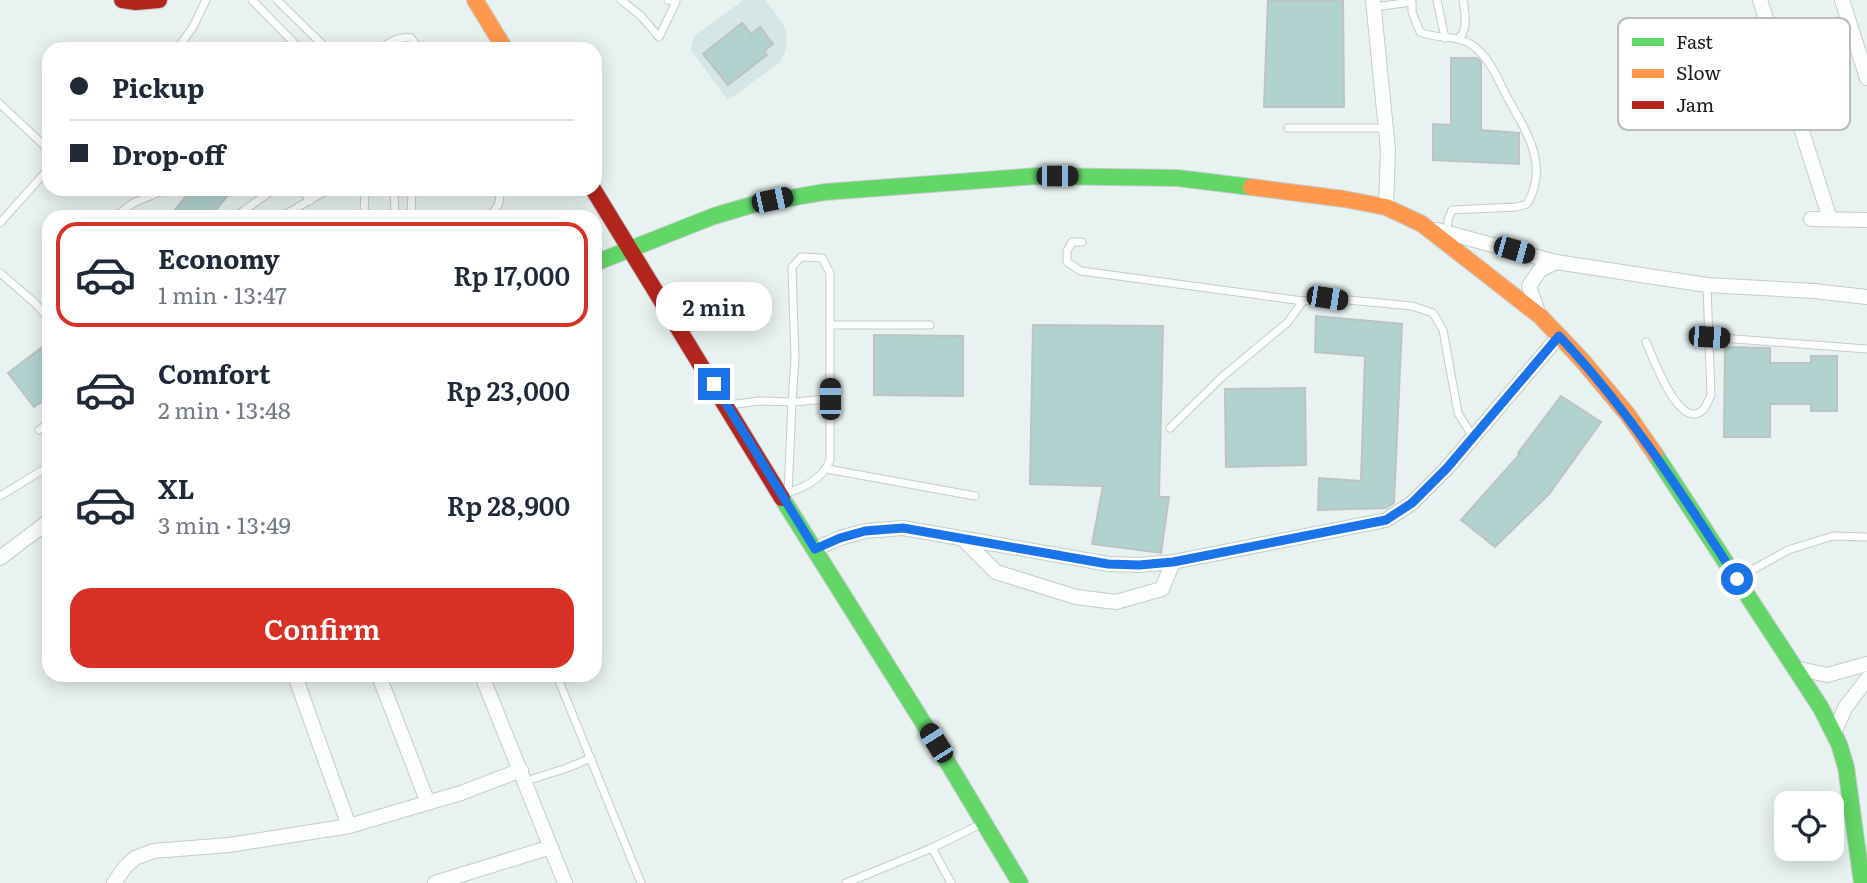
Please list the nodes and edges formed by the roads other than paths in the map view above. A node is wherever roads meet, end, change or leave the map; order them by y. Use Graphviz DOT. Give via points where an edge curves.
graph roads {
  1 [pos="122,0"];
  2 [pos="159,0"];
  3 [pos="206,0"];
  4 [pos="252,0"];
  5 [pos="277,0"];
  6 [pos="475,0"];
  7 [pos="668,0"];
  8 [pos="1437,0"];
  9 [pos="1463,0"];
  10 [pos="1760,0"];
  11 [pos="1842,0"];
  12 [pos="626,1"];
  13 [pos="1412,1"];
  14 [pos="677,2"];
  15 [pos="1374,4"];
  16 [pos="1766,18"];
  17 [pos="1848,18"];
  18 [pos="1850,25"];
  19 [pos="314,37"];
  20 [pos="1460,37"];
  21 [pos="1445,38"];
  22 [pos="182,42"];
  23 [pos="293,42"];
  24 [pos="308,42"];
  25 [pos="319,42"];
  26 [pos="390,42"];
  27 [pos="414,42"];
  28 [pos="501,42"];
  29 [pos="1867,78"];
  30 [pos="0,104"];
  31 [pos="1288,128"];
  32 [pos="1385,128"];
  33 [pos="1802,130"];
  34 [pos="42,143"];
  35 [pos="42,176"];
  36 [pos="150,196"];
  37 [pos="264,196"];
  38 [pos="307,196"];
  39 [pos="318,196"];
  40 [pos="597,196"];
  41 [pos="310,201"];
  42 [pos="1386,207"];
  43 [pos="124,210"];
  44 [pos="244,210"];
  45 [pos="294,210"];
  46 [pos="1811,219"];
  47 [pos="1830,219"];
  48 [pos="1867,220"];
  49 [pos="0,223"];
  50 [pos="1429,228"];
  51 [pos="1447,233"];
  52 [pos="1082,242"];
  53 [pos="630,248"];
  54 [pos="602,260"];
  55 [pos="1556,262"];
  56 [pos="0,273"];
  57 [pos="1707,285"];
  58 [pos="1867,297"];
  59 [pos="1303,300"];
  60 [pos="42,310"];
  61 [pos="1540,316"];
  62 [pos="830,325"];
  63 [pos="930,325"];
  64 [pos="1559,336"];
  65 [pos="1709,337"];
  66 [pos="1646,342"];
  67 [pos="1867,349"];
  68 [pos="830,399"];
  69 [pos="792,402"];
  70 [pos="727,405"];
  71 [pos="1170,428"];
  72 [pos="1474,437"];
  73 [pos="827,469"];
  74 [pos="42,470"];
  75 [pos="784,494"];
  76 [pos="0,496"];
  77 [pos="975,496"];
  78 [pos="42,526"];
  79 [pos="1867,537"];
  80 [pos="962,538"];
  81 [pos="815,549"];
  82 [pos="0,558"];
  83 [pos="1173,562"];
  84 [pos="1737,579"];
  85 [pos="1867,664"];
  86 [pos="1795,668"];
  87 [pos="1867,679"];
  88 [pos="297,682"];
  89 [pos="381,682"];
  90 [pos="485,682"];
  91 [pos="559,682"];
  92 [pos="1834,733"];
  93 [pos="591,758"];
  94 [pos="524,776"];
  95 [pos="428,803"];
  96 [pos="984,822"];
  97 [pos="349,826"];
  98 [pos="551,847"];
  99 [pos="932,848"];
  100 [pos="1863,863"];
  101 [pos="114,883"];
  102 [pos="435,883"];
  103 [pos="565,883"];
  104 [pos="642,883"];
  105 [pos="846,883"];
  106 [pos="951,883"];
  107 [pos="1020,883"];
  108 [pos="1862,883"];
  1 -- 2 [label="street"];
  3 -- 22 [label="lane"];
  4 -- 23 [label="lane"];
  5 -- 19 [label="lane"];
  6 -- 28 [label="street"];
  7 -- 14 [label="lane"];
  8 -- 21 [label="lane"];
  9 -- 20 [label="lane" via="1465,27"];
  10 -- 16 [label="street"];
  11 -- 17 [label="street"];
  12 -- 14 [label="lane" via="659,37"];
  13 -- 15 [label="lane"];
  13 -- 21 [label="lane" via="1420,32"];
  15 -- 32 [label="street"];
  18 -- 29 [label="street"];
  19 -- 24 [label="lane"];
  19 -- 25 [label="lane"];
  20 -- 21 [label="lane"];
  20 -- 51 [label="lane" via="1485,54 1531,139 1535,178 1527,204 1452,210"];
  26 -- 27 [label="lane" via="404,37"];
  30 -- 34 [label="lane"];
  31 -- 32 [label="lane"];
  32 -- 42 [label="street"];
  33 -- 47 [label="street"];
  35 -- 49 [label="lane"];
  36 -- 43 [label="lane"];
  37 -- 44 [label="lane"];
  38 -- 41 [label="lane"];
  39 -- 41 [label="lane"];
  40 -- 53 [label="street"];
  41 -- 45 [label="lane"];
  42 -- 50 [label="street"];
  42 -- 53 [label="street" via="1177,178 1037,176 790,197 714,216"];
  46 -- 47 [label="street"];
  47 -- 48 [label="street"];
  50 -- 51 [label="street"];
  50 -- 61 [label="street"];
  51 -- 55 [label="street"];
  52 -- 59 [label="lane" via="1072,242 1067,251 1067,262 1081,271"];
  53 -- 54 [label="street"];
  53 -- 70 [label="street"];
  55 -- 57 [label="street"];
  55 -- 61 [label="street" via="1540,270 1529,286"];
  56 -- 60 [label="lane"];
  57 -- 58 [label="street"];
  57 -- 65 [label="lane"];
  59 -- 71 [label="lane" via="1288,322"];
  59 -- 72 [label="lane" via="1412,306 1433,313 1443,330 1458,413"];
  61 -- 64 [label="street"];
  62 -- 63 [label="lane"];
  62 -- 68 [label="lane"];
  62 -- 69 [label="lane" via="826,262 802,257 790,274 795,359"];
  64 -- 72 [label="street"];
  64 -- 84 [label="street" via="1628,415"];
  65 -- 66 [label="lane" via="1711,395 1703,410 1695,414 1687,413 1669,393"];
  65 -- 67 [label="lane"];
  68 -- 69 [label="lane"];
  68 -- 73 [label="lane"];
  69 -- 70 [label="lane"];
  69 -- 75 [label="lane"];
  70 -- 75 [label="street"];
  72 -- 83 [label="street" via="1412,503 1386,520"];
  73 -- 75 [label="lane"];
  73 -- 77 [label="lane"];
  74 -- 76 [label="lane"];
  75 -- 81 [label="street"];
  78 -- 82 [label="street"];
  79 -- 84 [label="lane" via="1833,536 1788,550"];
  80 -- 81 [label="street" via="885,528"];
  80 -- 83 [label="street" via="1108,564"];
  80 -- 83 [label="street" via="996,572 1076,597 1116,602 1162,589"];
  81 -- 96 [label="street"];
  84 -- 86 [label="street"];
  85 -- 86 [label="street" via="1827,675"];
  86 -- 92 [label="street"];
  87 -- 92 [label="street" via="1845,708"];
  88 -- 97 [label="street"];
  89 -- 95 [label="street"];
  90 -- 94 [label="street"];
  91 -- 93 [label="lane"];
  92 -- 100 [label="street" via="1846,767"];
  93 -- 94 [label="lane"];
  93 -- 104 [label="lane"];
  94 -- 95 [label="street"];
  94 -- 98 [label="street"];
  95 -- 97 [label="street"];
  96 -- 99 [label="lane"];
  96 -- 107 [label="street"];
  97 -- 101 [label="street" via="229,845 153,851 135,858"];
  98 -- 102 [label="street"];
  98 -- 103 [label="street"];
  99 -- 105 [label="lane"];
  99 -- 106 [label="lane"];
  100 -- 108 [label="street"];
}
